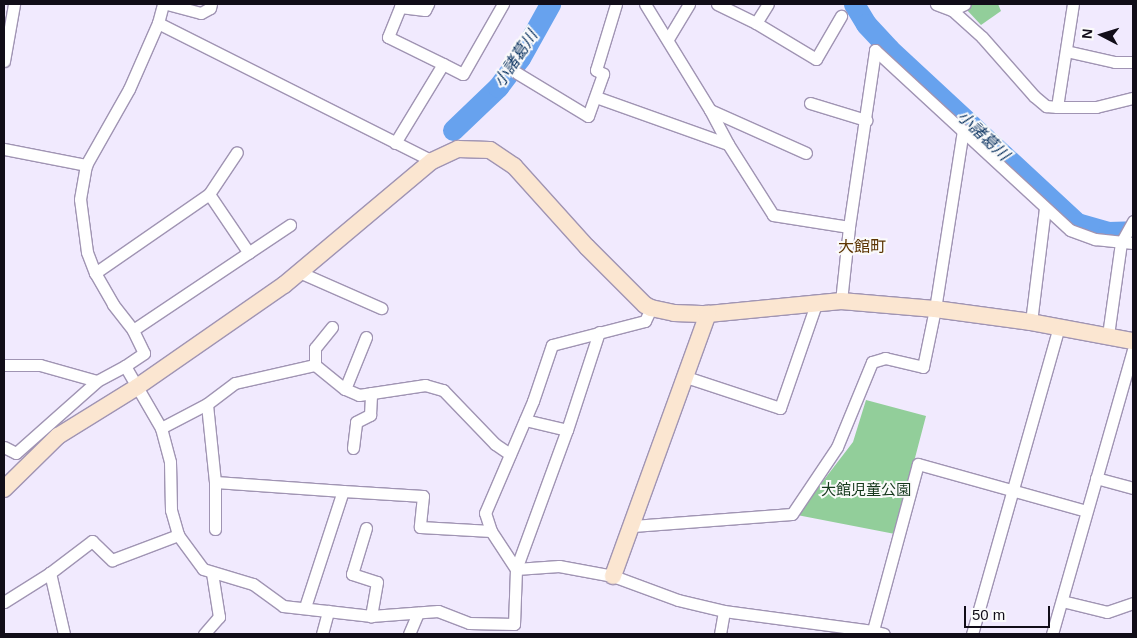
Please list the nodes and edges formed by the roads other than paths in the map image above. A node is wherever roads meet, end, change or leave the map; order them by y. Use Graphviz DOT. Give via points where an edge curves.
graph roads {
  1 [pos="14,4"];
  2 [pos="165,4"];
  3 [pos="211,4"];
  4 [pos="428,4"];
  5 [pos="503,4"];
  6 [pos="616,4"];
  7 [pos="645,4"];
  8 [pos="689,4"];
  9 [pos="717,4"];
  10 [pos="768,4"];
  11 [pos="936,4"];
  12 [pos="965,4"];
  13 [pos="1073,4"];
  14 [pos="952,10"];
  15 [pos="841,16"];
  16 [pos="158,23"];
  17 [pos="756,23"];
  18 [pos="668,40"];
  19 [pos="1066,51"];
  20 [pos="4,61"];
  21 [pos="1133,62"];
  22 [pos="443,64"];
  23 [pos="517,73"];
  24 [pos="596,97"];
  25 [pos="1133,98"];
  26 [pos="810,103"];
  27 [pos="1057,107"];
  28 [pos="710,110"];
  29 [pos="866,120"];
  30 [pos="963,130"];
  31 [pos="395,143"];
  32 [pos="728,144"];
  33 [pos="4,149"];
  34 [pos="237,152"];
  35 [pos="806,153"];
  36 [pos="432,161"];
  37 [pos="86,165"];
  38 [pos="209,194"];
  39 [pos="1045,208"];
  40 [pos="1133,221"];
  41 [pos="290,225"];
  42 [pos="849,227"];
  43 [pos="1125,242"];
  44 [pos="250,253"];
  45 [pos="299,272"];
  46 [pos="95,274"];
  47 [pos="841,301"];
  48 [pos="816,304"];
  49 [pos="382,308"];
  50 [pos="651,308"];
  51 [pos="935,309"];
  52 [pos="708,314"];
  53 [pos="1031,322"];
  54 [pos="1059,326"];
  55 [pos="332,327"];
  56 [pos="133,330"];
  57 [pos="599,332"];
  58 [pos="1108,335"];
  59 [pos="366,337"];
  60 [pos="1133,341"];
  61 [pos="1133,350"];
  62 [pos="4,365"];
  63 [pos="315,365"];
  64 [pos="125,366"];
  65 [pos="686,377"];
  66 [pos="97,380"];
  67 [pos="137,387"];
  68 [pos="345,390"];
  69 [pos="371,393"];
  70 [pos="207,404"];
  71 [pos="525,420"];
  72 [pos="162,428"];
  73 [pos="568,430"];
  74 [pos="4,447"];
  75 [pos="354,448"];
  76 [pos="510,454"];
  77 [pos="1096,478"];
  78 [pos="215,482"];
  79 [pos="1133,488"];
  80 [pos="4,489"];
  81 [pos="343,491"];
  82 [pos="1012,491"];
  83 [pos="1086,512"];
  84 [pos="633,526"];
  85 [pos="366,528"];
  86 [pos="215,529"];
  87 [pos="491,531"];
  88 [pos="178,535"];
  89 [pos="516,569"];
  90 [pos="50,573"];
  91 [pos="212,573"];
  92 [pos="613,576"];
  93 [pos="1062,601"];
  94 [pos="4,602"];
  95 [pos="1133,603"];
  96 [pos="305,607"];
  97 [pos="328,611"];
  98 [pos="724,611"];
  99 [pos="418,613"];
  100 [pos="371,616"];
  101 [pos="876,633"];
  102 [pos="64,634"];
  103 [pos="204,634"];
  104 [pos="322,634"];
  105 [pos="409,634"];
  106 [pos="720,634"];
  107 [pos="972,634"];
  108 [pos="1052,634"];
  1 -- 20 [label="street"];
  2 -- 3 [label="street" via="201,13"];
  2 -- 16 [label="street"];
  4 -- 22 [label="street" via="425,10 400,6 388,37"];
  5 -- 22 [label="street" via="463,74"];
  6 -- 24 [label="street" via="596,70 603,74"];
  7 -- 18 [label="street"];
  8 -- 18 [label="street"];
  9 -- 17 [label="street"];
  10 -- 17 [label="street"];
  11 -- 14 [label="street"];
  12 -- 14 [label="street"];
  13 -- 19 [label="street"];
  14 -- 27 [label="street" via="982,36 1034,96 1046,106"];
  15 -- 17 [label="street" via="816,59"];
  16 -- 31 [label="street"];
  16 -- 37 [label="street" via="129,89"];
  18 -- 28 [label="street"];
  19 -- 21 [label="street" via="1115,62"];
  19 -- 27 [label="street"];
  22 -- 31 [label="street"];
  23 -- 24 [label="street" via="588,116"];
  24 -- 32 [label="street"];
  25 -- 27 [label="street" via="1096,107"];
  26 -- 29 [label="street"];
  28 -- 32 [label="street"];
  28 -- 35 [label="street"];
  29 -- 30 [label="street" via="875,50"];
  29 -- 42 [label="street"];
  30 -- 39 [label="street"];
  30 -- 51 [label="street"];
  31 -- 36 [label="street"];
  32 -- 42 [label="street" via="773,215"];
  33 -- 37 [label="street"];
  34 -- 38 [label="street"];
  36 -- 45 [label="street"];
  36 -- 50 [label="street" via="458,149 490,150 514,166 587,247"];
  37 -- 46 [label="street" via="80,199 81,218"];
  38 -- 44 [label="street"];
  38 -- 46 [label="street"];
  39 -- 43 [label="street" via="1070,230 1095,239"];
  39 -- 53 [label="street"];
  40 -- 43 [label="street"];
  41 -- 44 [label="street"];
  42 -- 47 [label="street"];
  43 -- 58 [label="street"];
  44 -- 56 [label="street"];
  45 -- 49 [label="street"];
  45 -- 67 [label="street"];
  46 -- 56 [label="street"];
  47 -- 48 [label="street"];
  47 -- 51 [label="street"];
  48 -- 52 [label="street"];
  48 -- 65 [label="street" via="780,408"];
  50 -- 52 [label="street" via="674,313"];
  50 -- 57 [label="street" via="645,321"];
  51 -- 53 [label="street"];
  51 -- 84 [label="street" via="923,367 885,358 872,362 837,447 792,514"];
  52 -- 65 [label="street"];
  53 -- 54 [label="street"];
  54 -- 58 [label="street"];
  54 -- 82 [label="street"];
  55 -- 63 [label="street" via="315,348"];
  56 -- 64 [label="street" via="144,352"];
  57 -- 71 [label="street" via="552,344"];
  57 -- 73 [label="street"];
  58 -- 60 [label="street"];
  59 -- 68 [label="street"];
  61 -- 77 [label="street"];
  62 -- 66 [label="street" via="40,366"];
  63 -- 68 [label="street"];
  63 -- 70 [label="street" via="235,383"];
  64 -- 66 [label="street"];
  64 -- 67 [label="street"];
  65 -- 84 [label="street"];
  66 -- 74 [label="street" via="16,454"];
  67 -- 72 [label="street"];
  67 -- 80 [label="street" via="58,436"];
  68 -- 69 [label="street"];
  69 -- 75 [label="street" via="370,415 356,422"];
  69 -- 76 [label="street" via="425,385 444,390 496,444"];
  70 -- 72 [label="street"];
  70 -- 78 [label="street"];
  71 -- 73 [label="street"];
  71 -- 76 [label="street"];
  72 -- 88 [label="street" via="170,462 172,510"];
  73 -- 89 [label="street"];
  76 -- 87 [label="street" via="485,513"];
  77 -- 79 [label="street"];
  77 -- 83 [label="street"];
  78 -- 81 [label="street"];
  78 -- 86 [label="street"];
  81 -- 87 [label="street" via="423,496 420,527"];
  81 -- 96 [label="street"];
  82 -- 83 [label="street"];
  82 -- 101 [label="street" via="918,464"];
  82 -- 107 [label="street"];
  83 -- 93 [label="street"];
  84 -- 92 [label="street"];
  85 -- 100 [label="street" via="352,574 376,582"];
  87 -- 89 [label="street"];
  88 -- 90 [label="street" via="112,560 92,540"];
  88 -- 91 [label="street" via="203,569"];
  89 -- 92 [label="street" via="559,566"];
  89 -- 99 [label="street" via="514,624 469,623 438,611"];
  90 -- 94 [label="street"];
  90 -- 102 [label="street"];
  91 -- 96 [label="street" via="253,584 283,606"];
  91 -- 103 [label="street" via="219,617"];
  92 -- 98 [label="street" via="678,600"];
  93 -- 95 [label="street" via="1107,612"];
  93 -- 108 [label="street"];
  96 -- 97 [label="street"];
  97 -- 100 [label="street"];
  97 -- 104 [label="street"];
  98 -- 101 [label="street"];
  98 -- 106 [label="street"];
  99 -- 100 [label="street"];
  99 -- 105 [label="street"];
}
